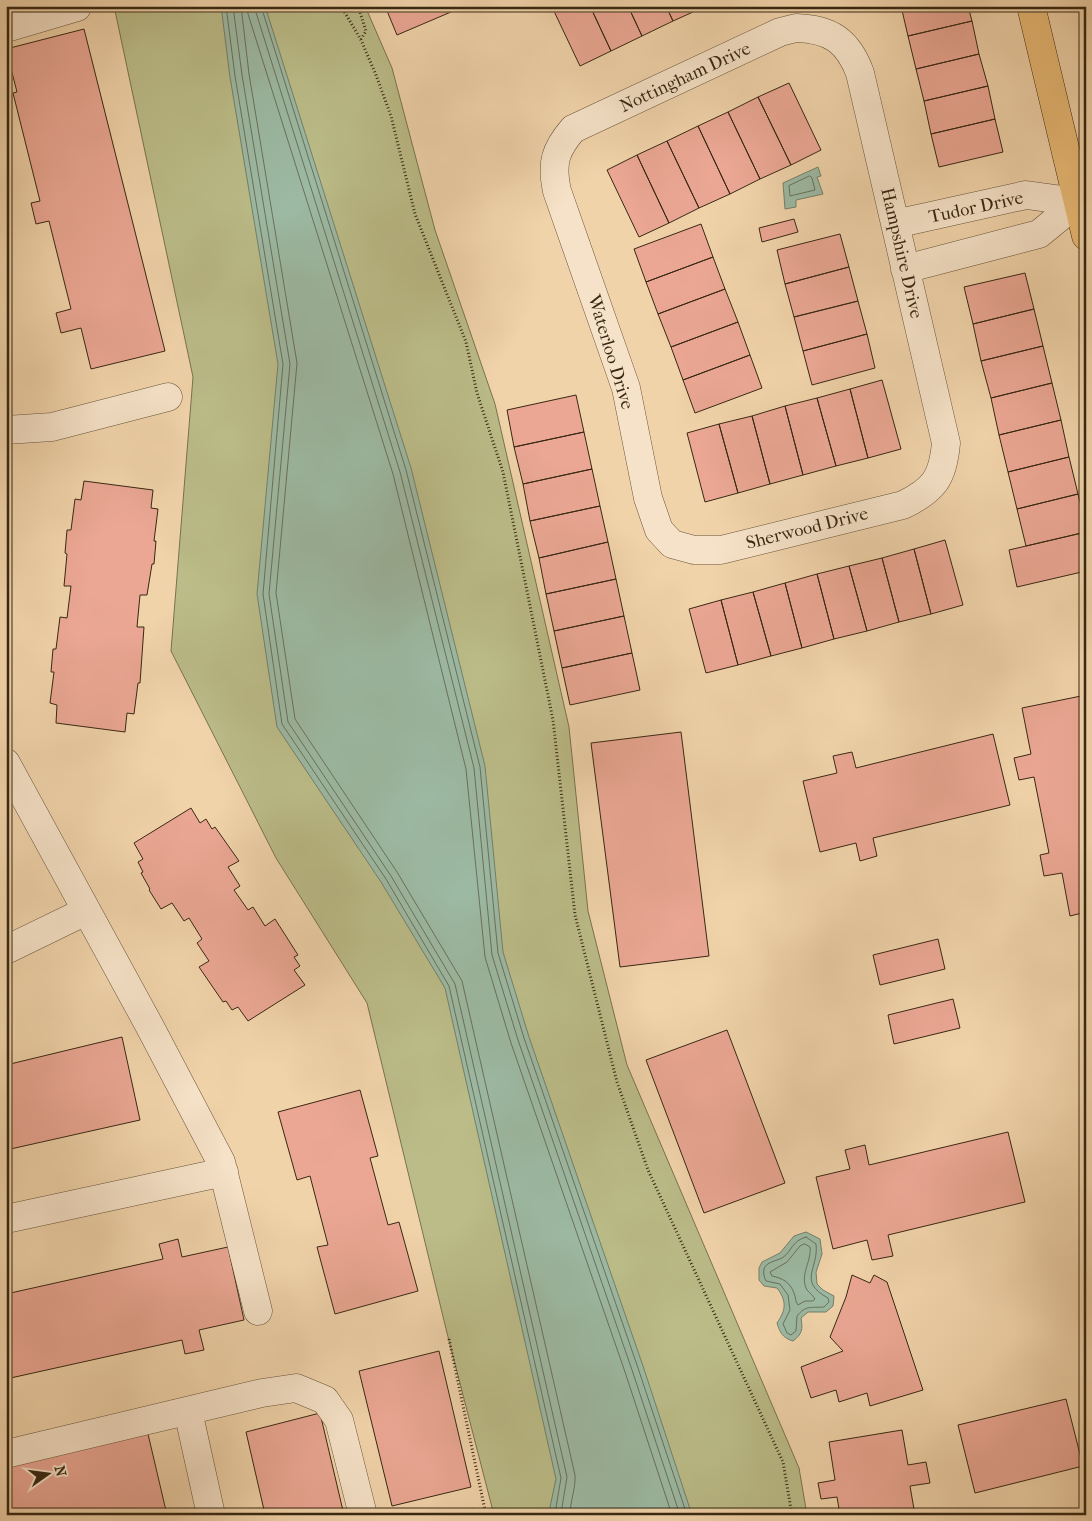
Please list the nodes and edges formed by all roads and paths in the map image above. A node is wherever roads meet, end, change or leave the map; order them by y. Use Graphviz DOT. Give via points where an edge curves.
graph roads {
  1 [pos="341,6"];
  2 [pos="358,6"];
  3 [pos="1031,6"];
  4 [pos="77,8"];
  5 [pos="6,28"];
  6 [pos="830,34"];
  7 [pos="361,40"];
  8 [pos="555,157"];
  9 [pos="1078,202"];
  10 [pos="895,224"];
  11 [pos="1086,236"];
  12 [pos="905,269"];
  13 [pos="168,397"];
  14 [pos="6,430"];
  15 [pos="935,482"];
  16 [pos="672,544"];
  17 [pos="6,763"];
  18 [pos="86,911"];
  19 [pos="6,950"];
  20 [pos="224,1172"];
  21 [pos="6,1219"];
  22 [pos="258,1311"];
  23 [pos="449,1338"];
  24 [pos="188,1411"];
  25 [pos="6,1454"];
  26 [pos="211,1515"];
  27 [pos="364,1515"];
  28 [pos="486,1515"];
  29 [pos="792,1515"];
  1 -- 7 [label="path"];
  2 -- 7 [label="path" via="366,31"];
  3 -- 9 [label="main road"];
  4 -- 5 [label="street"];
  6 -- 8 [label="street, Nottingham Drive" via="813,28 780,32 574,129 562,142"];
  6 -- 10 [label="street, Hampshire Drive" via="854,57 860,73"];
  7 -- 29 [label="path" via="391,116 415,214 466,342 477,393 503,472 554,720 575,915 617,1082 648,1170 783,1462"];
  8 -- 16 [label="street, Waterloo Drive" via="558,191 626,388 648,498 659,530"];
  9 -- 10 [label="street, Tudor Drive" via="1026,195"];
  9 -- 11 [label="main road"];
  9 -- 12 [label="street" via="1039,234"];
  10 -- 12 [label="street, Hampshire Drive"];
  12 -- 15 [label="street, Hampshire Drive" via="946,443 944,464"];
  13 -- 14 [label="street" via="52,427"];
  15 -- 16 [label="street, Sherwood Drive" via="921,496 903,505 721,550 694,550"];
  17 -- 18 [label="street"];
  18 -- 19 [label="street"];
  18 -- 20 [label="street"];
  20 -- 21 [label="street"];
  20 -- 22 [label="street"];
  23 -- 28 [label="path"];
  24 -- 25 [label="street"];
  24 -- 26 [label="street"];
  24 -- 27 [label="street" via="296,1388 325,1400 339,1420"];
}
